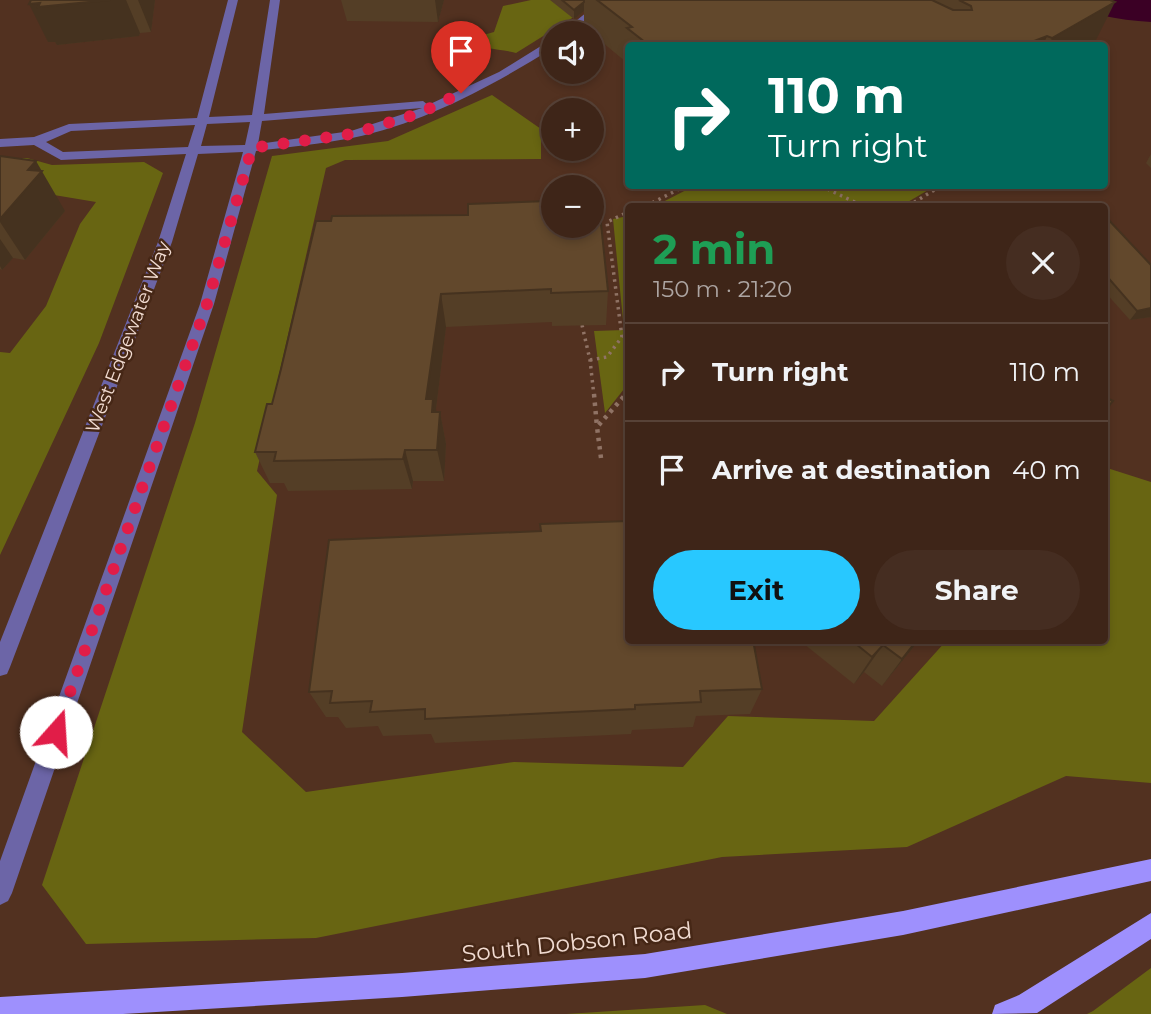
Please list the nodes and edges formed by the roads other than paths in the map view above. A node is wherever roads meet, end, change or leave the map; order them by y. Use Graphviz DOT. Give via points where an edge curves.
graph roads {
  1 [pos="233,0"];
  2 [pos="275,0"];
  3 [pos="627,0"];
  4 [pos="582,21"];
  5 [pos="541,50"];
  6 [pos="441,102"];
  7 [pos="259,118"];
  8 [pos="203,120"];
  9 [pos="36,141"];
  10 [pos="0,143"];
  11 [pos="252,148"];
  12 [pos="193,152"];
  13 [pos="0,667"];
  14 [pos="1151,870"];
  15 [pos="0,893"];
  16 [pos="1151,925"];
  17 [pos="0,1009"];
  18 [pos="1004,1014"];
  1 -- 8 [label="street, West Edgewater Way"];
  2 -- 7 [label="street"];
  3 -- 4 [label="street"];
  5 -- 6 [label="street" via="503,74"];
  6 -- 7 [label="street"];
  6 -- 11 [label="street" via="352,134"];
  7 -- 8 [label="street"];
  7 -- 11 [label="street"];
  8 -- 9 [label="street" via="69,128"];
  8 -- 12 [label="street, West Edgewater Way"];
  9 -- 10 [label="street"];
  9 -- 12 [label="street" via="61,156"];
  11 -- 12 [label="street"];
  11 -- 15 [label="street" via="207,304"];
  12 -- 13 [label="street, West Edgewater Way" via="165,242"];
  14 -- 17 [label="main road, South Dobson Road" via="903,923 645,966"];
  16 -- 18 [label="main road" via="1028,1004"];
}
